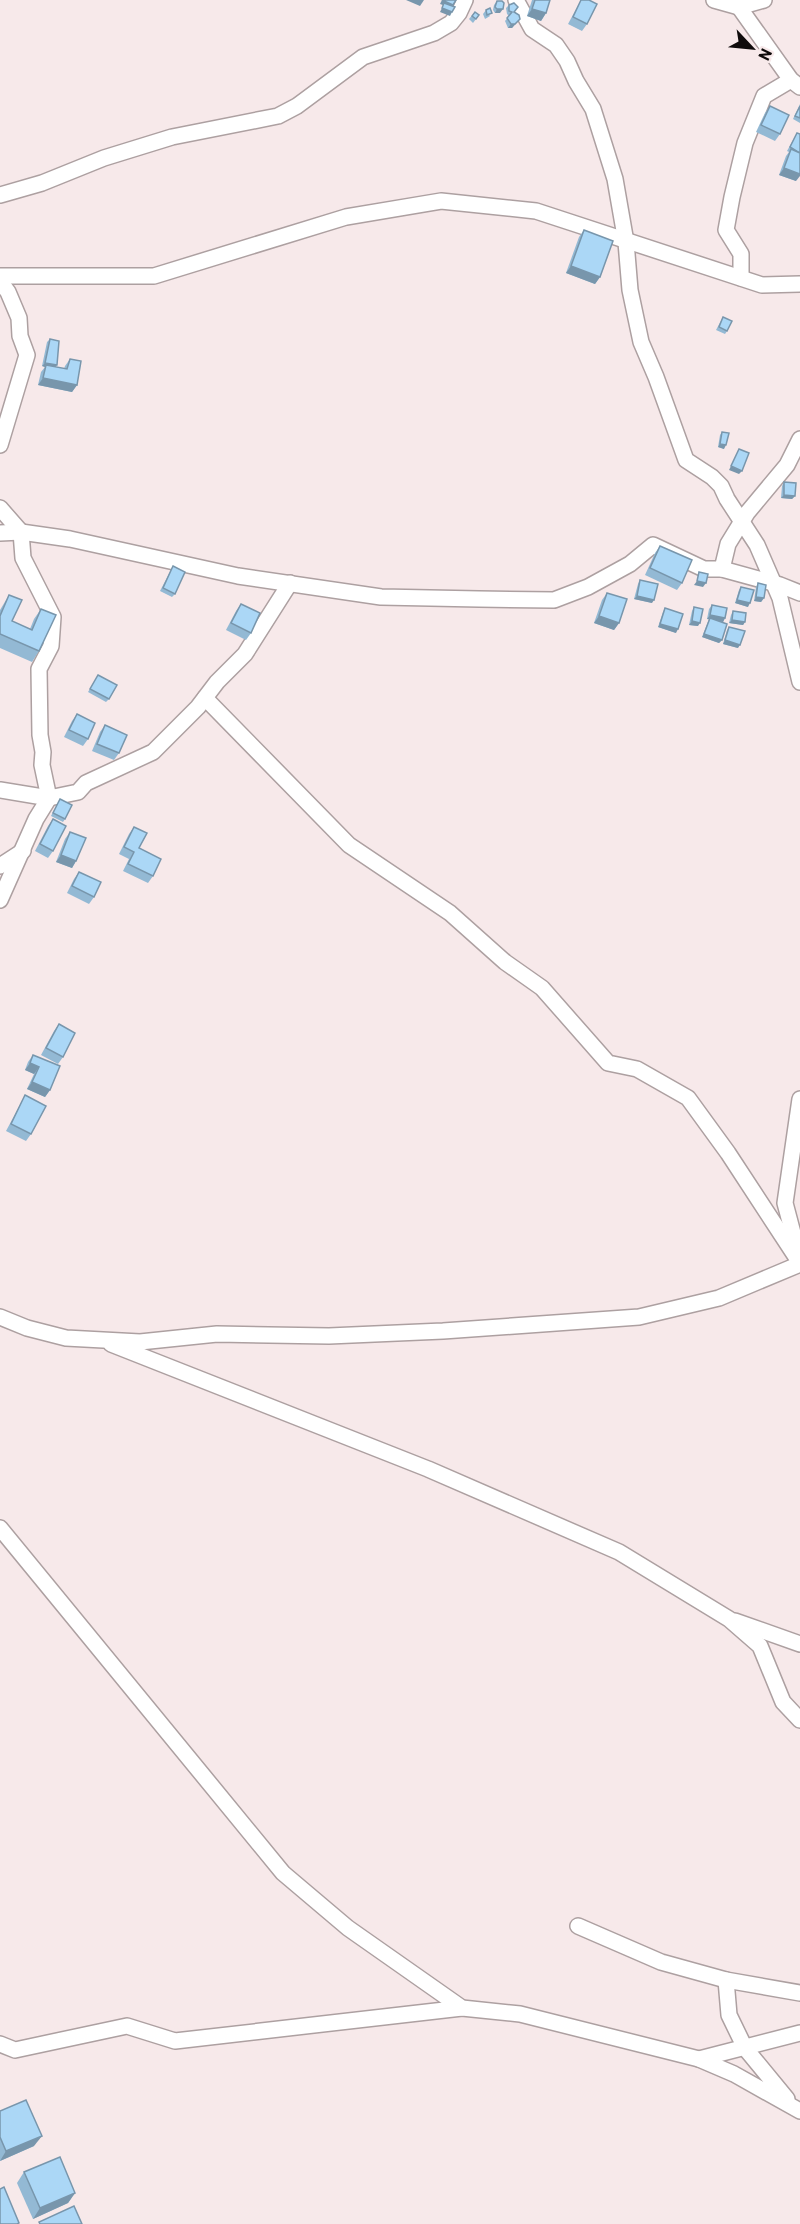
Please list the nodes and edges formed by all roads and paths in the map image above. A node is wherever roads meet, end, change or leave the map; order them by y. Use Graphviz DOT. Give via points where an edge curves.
graph roads {
  1 [pos="465,0"];
  2 [pos="516,0"];
  3 [pos="714,0"];
  4 [pos="764,0"];
  5 [pos="737,4"];
  6 [pos="796,84"];
  7 [pos="0,195"];
  8 [pos="626,242"];
  9 [pos="0,276"];
  10 [pos="741,278"];
  11 [pos="0,281"];
  12 [pos="800,284"];
  13 [pos="800,439"];
  14 [pos="0,445"];
  15 [pos="0,508"];
  16 [pos="742,522"];
  17 [pos="21,532"];
  18 [pos="0,533"];
  19 [pos="722,570"];
  20 [pos="290,583"];
  21 [pos="774,584"];
  22 [pos="800,593"];
  23 [pos="800,682"];
  24 [pos="205,698"];
  25 [pos="0,790"];
  26 [pos="49,798"];
  27 [pos="23,850"];
  28 [pos="0,866"];
  29 [pos="0,900"];
  30 [pos="800,1099"];
  31 [pos="800,1263"];
  32 [pos="0,1317"];
  33 [pos="104,1340"];
  34 [pos="0,1528"];
  35 [pos="729,1619"];
  36 [pos="800,1644"];
  37 [pos="800,1720"];
  38 [pos="578,1926"];
  39 [pos="726,1980"];
  40 [pos="800,1993"];
  41 [pos="462,2008"];
  42 [pos="800,2032"];
  43 [pos="0,2044"];
  44 [pos="745,2048"];
  45 [pos="15,2050"];
  46 [pos="0,2056"];
  47 [pos="699,2059"];
  48 [pos="796,2109"];
  1 -- 7 [label="street" via="451,23 434,33 363,57 278,116 172,137"];
  2 -- 8 [label="street" via="532,29 556,45 593,109 615,179"];
  3 -- 5 [label="street"];
  4 -- 5 [label="street"];
  5 -- 6 [label="street"];
  6 -- 10 [label="street" via="764,96 746,142 726,230 741,254"];
  8 -- 9 [label="street" via="536,211 441,201 346,217 154,276"];
  8 -- 10 [label="street"];
  8 -- 16 [label="street" via="630,290 641,342 681,452 721,486"];
  10 -- 12 [label="street" via="762,285"];
  11 -- 14 [label="street" via="19,318 27,355"];
  13 -- 16 [label="street" via="787,465"];
  15 -- 17 [label="street"];
  16 -- 19 [label="street" via="728,544"];
  16 -- 21 [label="street"];
  17 -- 18 [label="street"];
  17 -- 20 [label="street"];
  17 -- 26 [label="street" via="23,558 53,617 51,646 39,669 42,765"];
  19 -- 20 [label="street" via="704,569 653,545 630,564 554,600 381,597"];
  19 -- 21 [label="street"];
  20 -- 24 [label="street" via="245,654"];
  21 -- 22 [label="street"];
  21 -- 23 [label="street"];
  24 -- 26 [label="street" via="153,752 86,783 78,792"];
  24 -- 31 [label="street" via="349,845 450,913 505,962 542,988 608,1064 637,1069 688,1098"];
  25 -- 26 [label="street"];
  26 -- 27 [label="street"];
  27 -- 28 [label="street"];
  27 -- 29 [label="street"];
  30 -- 31 [label="street" via="785,1203"];
  31 -- 33 [label="street" via="719,1298 639,1317 340,1335 217,1334 140,1342"];
  32 -- 33 [label="street" via="66,1338"];
  33 -- 35 [label="street" via="428,1469 619,1552"];
  34 -- 41 [label="street" via="283,1873 348,1928"];
  35 -- 36 [label="street"];
  35 -- 37 [label="street" via="760,1646 783,1702"];
  38 -- 39 [label="street" via="661,1962"];
  39 -- 40 [label="street"];
  39 -- 44 [label="street" via="729,2015"];
  41 -- 45 [label="street" via="175,2041 127,2026"];
  41 -- 47 [label="street" via="520,2014"];
  42 -- 44 [label="street"];
  43 -- 45 [label="street"];
  44 -- 47 [label="street"];
  44 -- 48 [label="street"];
  45 -- 46 [label="street"];
  47 -- 48 [label="street"];
}
